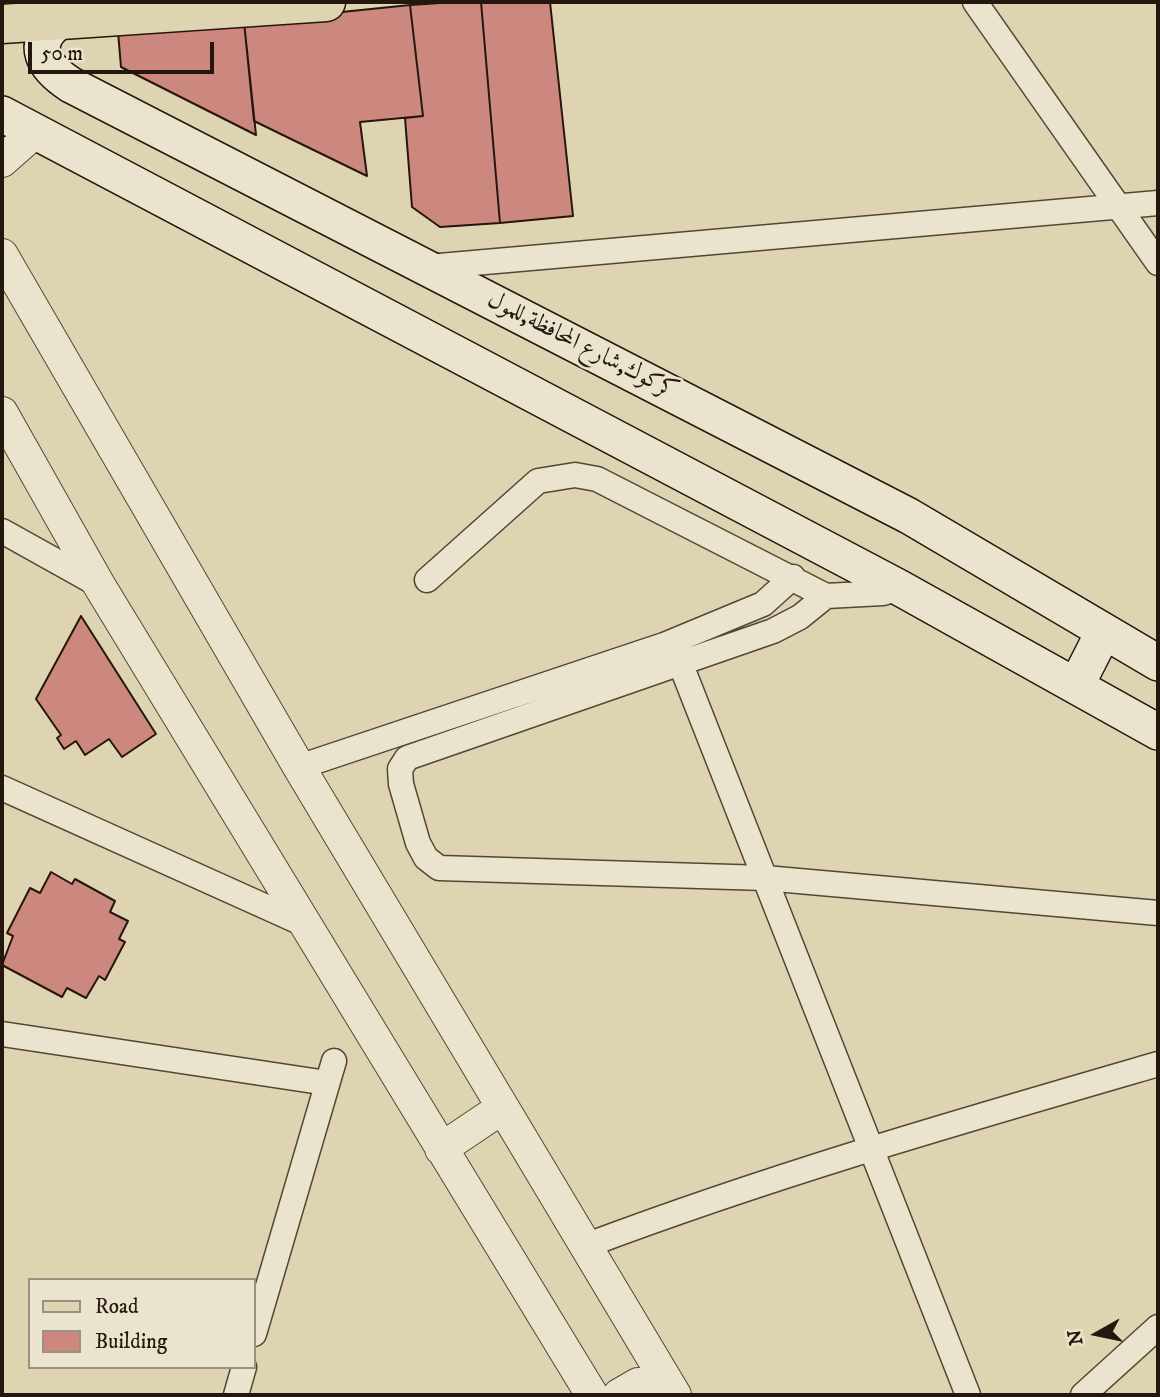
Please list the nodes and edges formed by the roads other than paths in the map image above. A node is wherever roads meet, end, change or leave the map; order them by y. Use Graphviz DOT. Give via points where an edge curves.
graph roads {
  1 [pos="326,2"];
  2 [pos="975,2"];
  3 [pos="60,21"];
  4 [pos="2,24"];
  5 [pos="2,114"];
  6 [pos="36,131"];
  7 [pos="2,161"];
  8 [pos="1158,203"];
  9 [pos="1120,206"];
  10 [pos="2,255"];
  11 [pos="1158,263"];
  12 [pos="428,267"];
  13 [pos="2,413"];
  14 [pos="2,531"];
  15 [pos="793,577"];
  16 [pos="427,580"];
  17 [pos="99,585"];
  18 [pos="900,588"];
  19 [pos="826,596"];
  20 [pos="1104,631"];
  21 [pos="1158,663"];
  22 [pos="681,665"];
  23 [pos="1076,686"];
  24 [pos="1158,732"];
  25 [pos="299,767"];
  26 [pos="2,788"];
  27 [pos="765,878"];
  28 [pos="1158,913"];
  29 [pos="304,924"];
  30 [pos="2,1034"];
  31 [pos="1158,1064"];
  32 [pos="502,1108"];
  33 [pos="871,1147"];
  34 [pos="441,1149"];
  35 [pos="585,1246"];
  36 [pos="256,1327"];
  37 [pos="1158,1327"];
  38 [pos="243,1369"];
  39 [pos="673,1391"];
  40 [pos="236,1395"];
  41 [pos="592,1395"];
  42 [pos="619,1395"];
  43 [pos="968,1395"];
  44 [pos="1083,1395"];
  1 -- 3 [label="main road"];
  2 -- 9 [label="street"];
  3 -- 4 [label="main road"];
  3 -- 12 [label="main road, كركوك,شارع المحافظة,للمول" via="45,36 43,57 49,68 71,85"];
  5 -- 6 [label="main road"];
  6 -- 7 [label="street"];
  6 -- 18 [label="main road"];
  8 -- 9 [label="street"];
  9 -- 11 [label="street"];
  9 -- 12 [label="street"];
  10 -- 25 [label="street"];
  12 -- 20 [label="main road, كركوك,شارع المحافظة,للمول" via="909,516"];
  13 -- 17 [label="street"];
  14 -- 17 [label="street"];
  15 -- 16 [label="street" via="597,479 575,475 538,481"];
  15 -- 19 [label="street"];
  15 -- 25 [label="street" via="763,604 664,645"];
  17 -- 29 [label="street"];
  18 -- 19 [label="street"];
  18 -- 23 [label="main road"];
  19 -- 22 [label="street" via="787,625"];
  20 -- 21 [label="main road, كركوك,شارع المحافظة,للمول"];
  20 -- 23 [label="main road"];
  22 -- 27 [label="street"];
  22 -- 27 [label="street" via="407,758 400,769 401,784 418,843 426,858 439,868"];
  23 -- 24 [label="main road"];
  25 -- 32 [label="street"];
  26 -- 29 [label="street"];
  27 -- 28 [label="street"];
  27 -- 33 [label="street"];
  29 -- 34 [label="street"];
  30 -- 36 [label="street" via="330,1072"];
  31 -- 33 [label="street"];
  32 -- 34 [label="street"];
  32 -- 35 [label="street"];
  33 -- 35 [label="street" via="716,1196"];
  33 -- 43 [label="street"];
  34 -- 41 [label="street"];
  35 -- 39 [label="street"];
  37 -- 44 [label="street"];
  38 -- 40 [label="street"];
  39 -- 42 [label="street" via="638,1384"];
}
